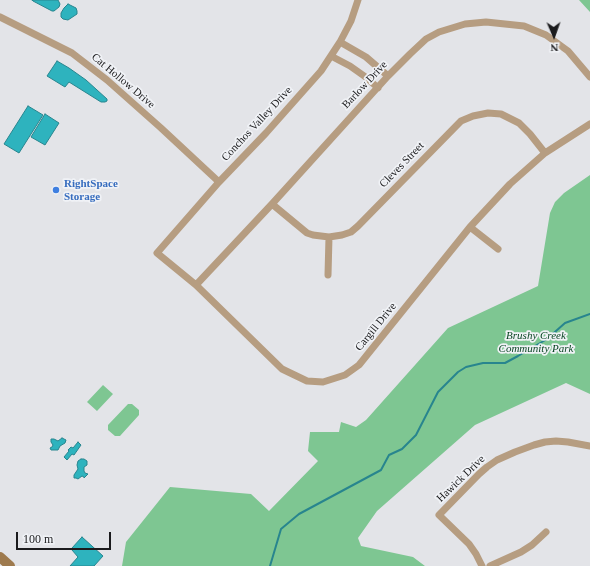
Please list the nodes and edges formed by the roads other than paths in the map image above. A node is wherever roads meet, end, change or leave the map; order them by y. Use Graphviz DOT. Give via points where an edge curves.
graph roads {
  1 [pos="358,0"];
  2 [pos="0,17"];
  3 [pos="340,42"];
  4 [pos="331,56"];
  5 [pos="388,76"];
  6 [pos="590,77"];
  7 [pos="378,88"];
  8 [pos="590,124"];
  9 [pos="545,153"];
  10 [pos="219,182"];
  11 [pos="272,204"];
  12 [pos="470,227"];
  13 [pos="329,238"];
  14 [pos="498,249"];
  15 [pos="157,253"];
  16 [pos="328,275"];
  17 [pos="196,285"];
  18 [pos="590,446"];
  19 [pos="546,532"];
  20 [pos="0,557"];
  21 [pos="10,566"];
  22 [pos="482,566"];
  23 [pos="490,566"];
  1 -- 3 [label="street, Conchos Valley Drive"];
  2 -- 10 [label="street, Cat Hollow Drive" via="72,53 122,94"];
  3 -- 4 [label="street, Conchos Valley Drive"];
  3 -- 5 [label="street" via="366,57"];
  4 -- 7 [label="street" via="350,66"];
  4 -- 10 [label="street, Conchos Valley Drive" via="321,71 266,133"];
  5 -- 6 [label="street, Barlow Drive" via="426,39 465,24 486,22 524,26 546,35 568,51"];
  5 -- 7 [label="street, Barlow Drive"];
  7 -- 11 [label="street, Barlow Drive"];
  8 -- 9 [label="street, Cargill Drive"];
  9 -- 12 [label="street, Cargill Drive" via="510,184"];
  9 -- 13 [label="street, Cleves Street" via="519,123 501,114 473,116 461,121 351,232"];
  10 -- 15 [label="street, Conchos Valley Drive"];
  11 -- 13 [label="street, Cleves Street" via="307,233"];
  11 -- 17 [label="street, Barlow Drive"];
  12 -- 14 [label="street"];
  12 -- 17 [label="street, Cargill Drive" via="359,365 345,375 323,382 307,381 282,369"];
  13 -- 16 [label="street"];
  15 -- 17 [label="street, Cargill Drive"];
  18 -- 22 [label="street, Hawick Drive" via="568,442 545,442 497,460 479,474 439,515 469,544"];
  19 -- 23 [label="street" via="521,552"];
  20 -- 21 [label="main road"];
}
